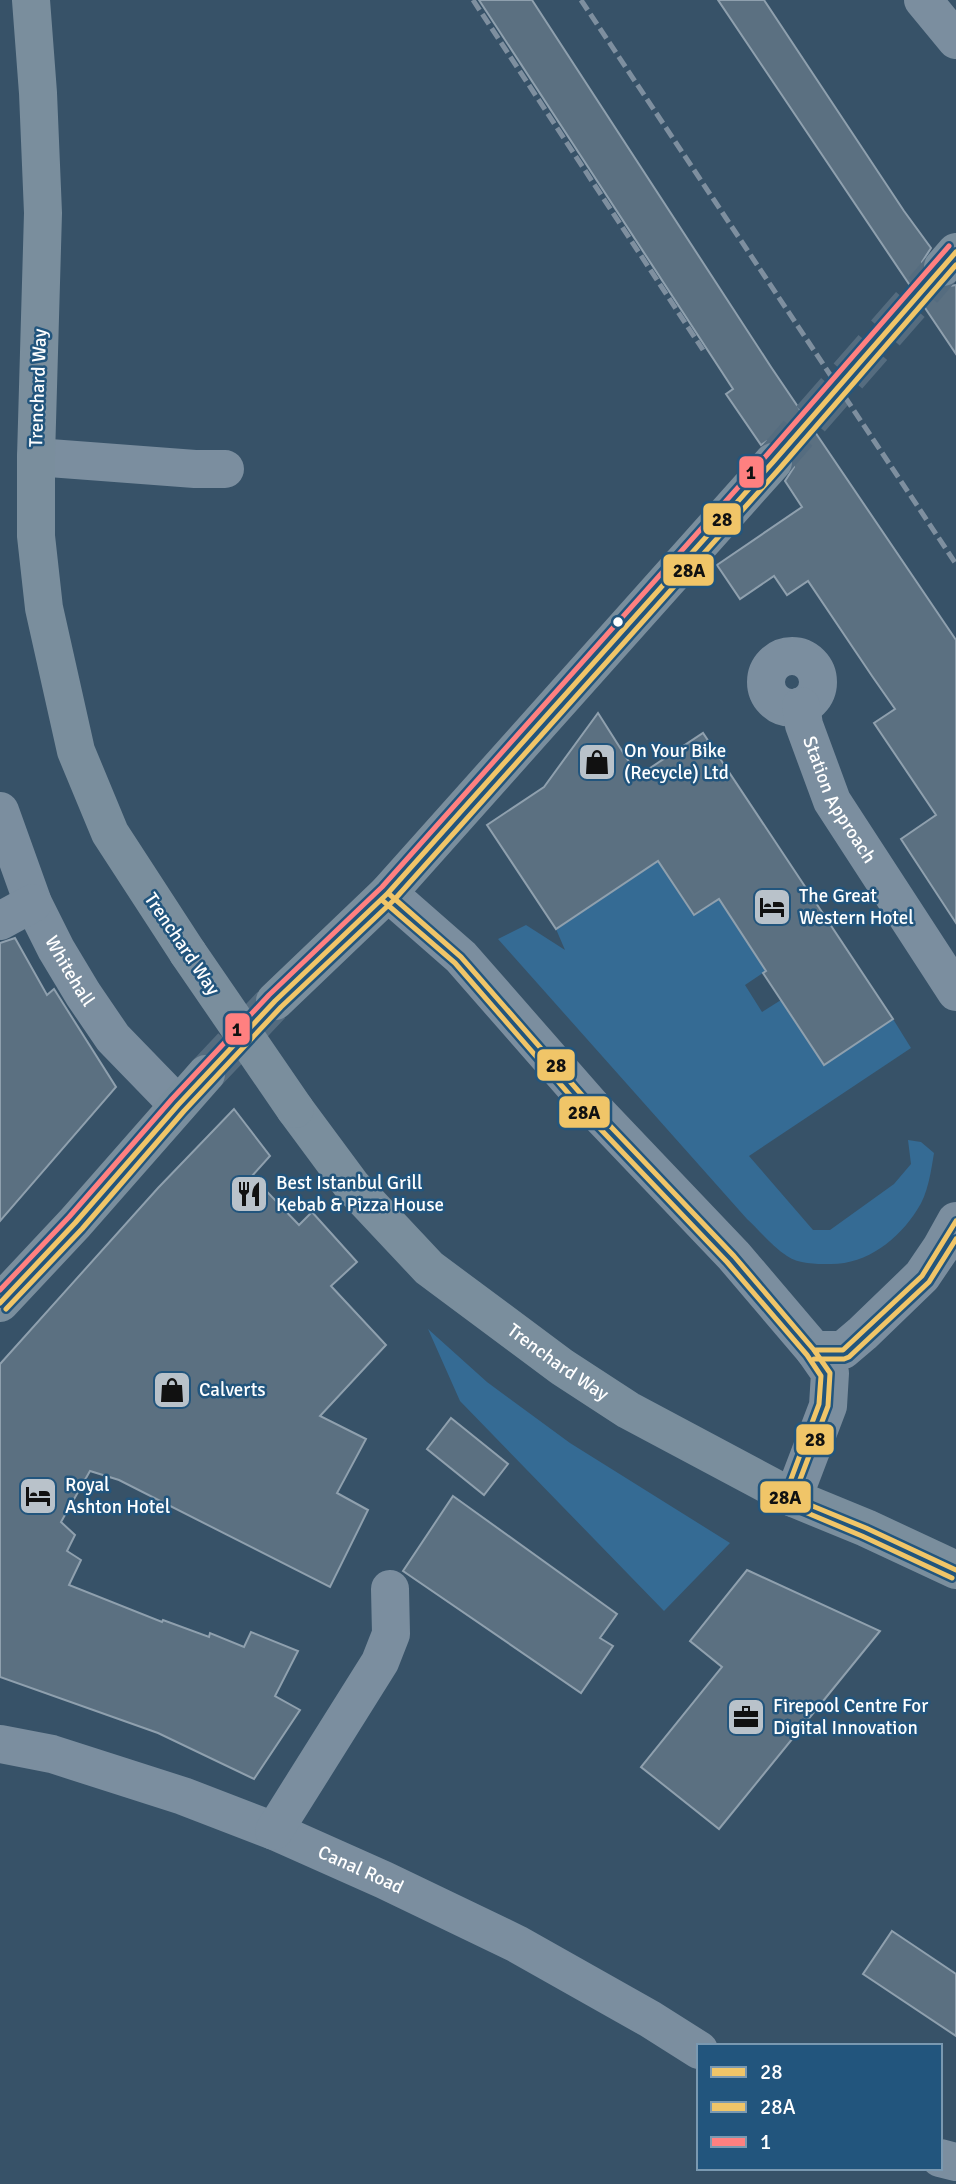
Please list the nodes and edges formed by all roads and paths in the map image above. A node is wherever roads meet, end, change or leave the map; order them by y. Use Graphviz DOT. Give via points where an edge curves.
graph roads {
  1 [pos="31,0"];
  2 [pos="923,0"];
  3 [pos="956,40"];
  4 [pos="36,457"];
  5 [pos="773,462"];
  6 [pos="225,469"];
  7 [pos="801,706"];
  8 [pos="0,811"];
  9 [pos="388,893"];
  10 [pos="33,903"];
  11 [pos="0,920"];
  12 [pos="956,992"];
  13 [pos="275,1001"];
  14 [pos="206,1074"];
  15 [pos="178,1105"];
  16 [pos="956,1221"];
  17 [pos="0,1303"];
  18 [pos="814,1350"];
  19 [pos="793,1498"];
  20 [pos="956,1570"];
  21 [pos="390,1589"];
  22 [pos="0,1744"];
  23 [pos="274,1831"];
  24 [pos="697,2049"];
  1 -- 4 [label="main road, Trenchard Way" via="43,213"];
  2 -- 3 [label="street"];
  4 -- 6 [label="street"];
  4 -- 19 [label="main road, Trenchard Way, bridge" via="36,536 44,608 76,751 110,833 295,1109 352,1186 429,1268 628,1410"];
  5 -- 9 [label="main road"];
  7 -- 12 [label="street, Station Approach" via="832,801"];
  8 -- 10 [label="street, Whitehall"];
  9 -- 13 [label="main road"];
  9 -- 18 [label="street" via="461,957"];
  10 -- 11 [label="street"];
  10 -- 15 [label="street, Whitehall" via="56,949 113,1038"];
  14 -- 15 [label="main road"];
  15 -- 17 [label="main road"];
  16 -- 18 [label="street" via="922,1276 863,1333 843,1350"];
  18 -- 19 [label="street" via="830,1373 828,1406"];
  19 -- 20 [label="main road, Trenchard Way"];
  21 -- 23 [label="street" via="391,1634 380,1662"];
  22 -- 23 [label="street, Canal Road" via="52,1754"];
  23 -- 24 [label="street, Canal Road" via="517,1944"];
}
